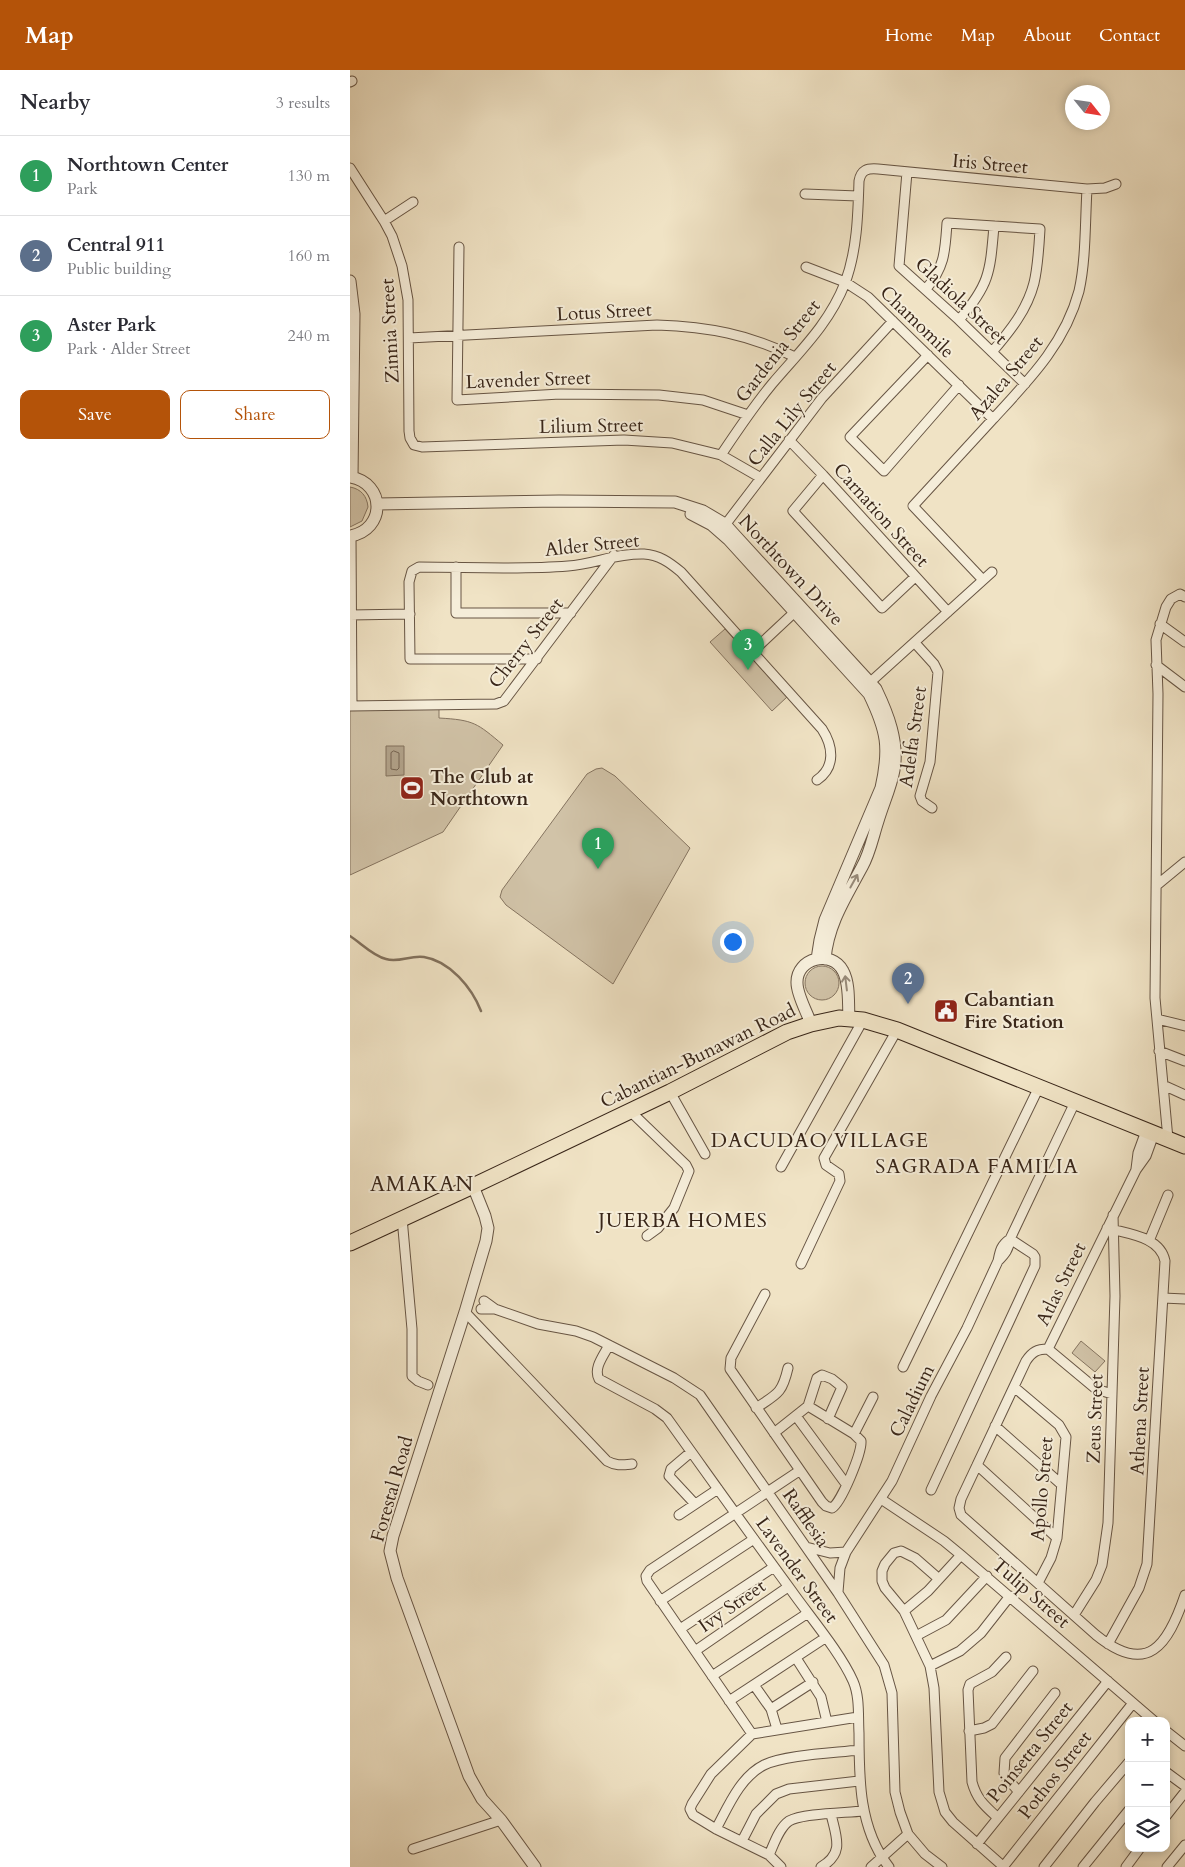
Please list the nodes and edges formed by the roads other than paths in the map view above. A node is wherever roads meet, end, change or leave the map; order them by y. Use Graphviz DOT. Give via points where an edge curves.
graph roads {
  1 [pos="350,168"];
  2 [pos="862,172"];
  3 [pos="907,172"];
  4 [pos="1116,184"];
  5 [pos="1087,189"];
  6 [pos="805,194"];
  7 [pos="858,196"];
  8 [pos="413,202"];
  9 [pos="384,222"];
  10 [pos="994,226"];
  11 [pos="459,247"];
  12 [pos="806,267"];
  13 [pos="350,281"];
  14 [pos="845,282"];
  15 [pos="926,289"];
  16 [pos="959,320"];
  17 [pos="893,321"];
  18 [pos="458,336"];
  19 [pos="409,338"];
  20 [pos="352,341"];
  21 [pos="992,352"];
  22 [pos="928,355"];
  23 [pos="795,357"];
  24 [pos="1025,384"];
  25 [pos="959,385"];
  26 [pos="748,415"];
  27 [pos="993,419"];
  28 [pos="789,440"];
  29 [pos="414,445"];
  30 [pos="721,455"];
  31 [pos="823,475"];
  32 [pos="351,477"];
  33 [pos="761,478"];
  34 [pos="377,508"];
  35 [pos="723,528"];
  36 [pos="351,536"];
  37 [pos="614,556"];
  38 [pos="582,564"];
  39 [pos="456,566"];
  40 [pos="992,572"];
  41 [pos="915,577"];
  42 [pos="596,580"];
  43 [pos="983,580"];
  44 [pos="1185,597"];
  45 [pos="798,609"];
  46 [pos="948,612"];
  47 [pos="571,613"];
  48 [pos="410,614"];
  49 [pos="351,615"];
  50 [pos="1160,624"];
  51 [pos="1185,642"];
  52 [pos="915,643"];
  53 [pos="752,652"];
  54 [pos="537,658"];
  55 [pos="1156,665"];
  56 [pos="867,685"];
  57 [pos="1185,687"];
  58 [pos="351,706"];
  59 [pos="818,780"];
  60 [pos="932,808"];
  61 [pos="1185,862"];
  62 [pos="1157,885"];
  63 [pos="821,959"];
  64 [pos="856,1019"];
  65 [pos="1156,1019"];
  66 [pos="811,1024"];
  67 [pos="1185,1026"];
  68 [pos="897,1030"];
  69 [pos="1159,1051"];
  70 [pos="1185,1061"];
  71 [pos="1163,1085"];
  72 [pos="1039,1087"];
  73 [pos="670,1092"];
  74 [pos="1185,1095"];
  75 [pos="1075,1102"];
  76 [pos="629,1110"];
  77 [pos="1156,1135"];
  78 [pos="1185,1146"];
  79 [pos="705,1154"];
  80 [pos="780,1167"];
  81 [pos="473,1186"];
  82 [pos="1168,1195"];
  83 [pos="402,1218"];
  84 [pos="1110,1229"];
  85 [pos="647,1236"];
  86 [pos="1010,1239"];
  87 [pos="1149,1241"];
  88 [pos="350,1243"];
  89 [pos="801,1264"];
  90 [pos="765,1294"];
  91 [pos="1163,1298"];
  92 [pos="1185,1299"];
  93 [pos="475,1304"];
  94 [pos="609,1345"];
  95 [pos="1048,1349"];
  96 [pos="903,1367"];
  97 [pos="788,1368"];
  98 [pos="428,1384"];
  99 [pos="1014,1387"];
  100 [pos="1112,1394"];
  101 [pos="873,1397"];
  102 [pos="808,1406"];
  103 [pos="756,1408"];
  104 [pos="796,1416"];
  105 [pos="828,1418"];
  106 [pos="995,1426"];
  107 [pos="774,1433"];
  108 [pos="854,1434"];
  109 [pos="691,1452"];
  110 [pos="632,1464"];
  111 [pos="977,1465"];
  112 [pos="800,1470"];
  113 [pos="846,1484"];
  114 [pos="1061,1484"];
  115 [pos="718,1489"];
  116 [pos="931,1490"];
  117 [pos="768,1492"];
  118 [pos="881,1499"];
  119 [pos="695,1504"];
  120 [pos="735,1513"];
  121 [pos="679,1515"];
  122 [pos="1057,1538"];
  123 [pos="754,1539"];
  124 [pos="806,1547"];
  125 [pos="846,1552"];
  126 [pos="962,1555"];
  127 [pos="774,1567"];
  128 [pos="987,1576"];
  129 [pos="939,1579"];
  130 [pos="1038,1583"];
  131 [pos="788,1587"];
  132 [pos="838,1594"];
  133 [pos="1185,1595"];
  134 [pos="1010,1596"];
  135 [pos="660,1601"];
  136 [pos="904,1611"];
  137 [pos="808,1614"];
  138 [pos="1074,1615"];
  139 [pos="680,1629"];
  140 [pos="916,1636"];
  141 [pos="825,1638"];
  142 [pos="1108,1644"];
  143 [pos="695,1651"];
  144 [pos="1006,1656"];
  145 [pos="796,1658"];
  146 [pos="930,1666"];
  147 [pos="1033,1671"];
  148 [pos="712,1676"];
  149 [pos="1108,1681"];
  150 [pos="813,1682"];
  151 [pos="754,1685"];
  152 [pos="1055,1693"];
  153 [pos="729,1701"];
  154 [pos="1133,1703"];
  155 [pos="772,1709"];
  156 [pos="858,1717"];
  157 [pos="1149,1717"];
  158 [pos="827,1722"];
  159 [pos="777,1729"];
  160 [pos="969,1731"];
  161 [pos="1170,1733"];
  162 [pos="752,1734"];
  163 [pos="1185,1746"];
  164 [pos="859,1750"];
  165 [pos="1125,1767"];
  166 [pos="1170,1775"];
  167 [pos="860,1781"];
  168 [pos="1185,1786"];
  169 [pos="1019,1792"];
  170 [pos="1185,1792"];
  171 [pos="864,1811"];
  172 [pos="1170,1811"];
  173 [pos="832,1814"];
  174 [pos="1125,1815"];
  175 [pos="998,1818"];
  176 [pos="501,1820"];
  177 [pos="716,1829"];
  178 [pos="908,1834"];
  179 [pos="742,1841"];
  180 [pos="978,1844"];
  181 [pos="1185,1845"];
  182 [pos="413,1849"];
  183 [pos="1137,1852"];
  184 [pos="769,1855"];
  185 [pos="881,1857"];
  186 [pos="535,1867"];
  187 [pos="781,1867"];
  188 [pos="821,1867"];
  189 [pos="871,1867"];
  190 [pos="889,1867"];
  191 [pos="942,1867"];
  192 [pos="1003,1867"];
  193 [pos="1044,1867"];
  194 [pos="1083,1867"];
  195 [pos="1126,1867"];
  196 [pos="1167,1867"];
  1 -- 9 [label="street, Zinnia Street"];
  2 -- 3 [label="street, Iris Street" via="870,169"];
  2 -- 7 [label="street, Gardenia Street"];
  3 -- 5 [label="street, Iris Street"];
  3 -- 15 [label="street, Gladiola Street" via="899,266"];
  4 -- 5 [label="street, Iris Street"];
  5 -- 24 [label="street, Azalea Street" via="1079,291 1056,344"];
  6 -- 7 [label="street"];
  7 -- 14 [label="street, Gardenia Street" via="853,253"];
  8 -- 9 [label="street"];
  9 -- 19 [label="street, Zinnia Street" via="397,250 405,280"];
  10 -- 15 [label="street" via="948,224 942,266"];
  10 -- 16 [label="street" via="988,275 979,295"];
  10 -- 21 [label="street" via="1040,229 1036,268 1027,302"];
  11 -- 18 [label="street, Lavender Street"];
  12 -- 14 [label="street, Chamomile"];
  13 -- 20 [label="street" via="354,314"];
  14 -- 17 [label="street, Chamomile" via="868,297"];
  14 -- 23 [label="street, Gardenia Street" via="832,312"];
  15 -- 16 [label="street, Gladiola Street"];
  16 -- 21 [label="street, Gladiola Street"];
  17 -- 22 [label="street, Chamomile"];
  17 -- 28 [label="street, Calla Lily Street" via="822,398"];
  18 -- 19 [label="street, Lotus Street"];
  18 -- 23 [label="street, Lotus Street" via="683,326 747,337"];
  18 -- 26 [label="street, Lavender Street" via="457,400 560,394 659,395 703,400"];
  19 -- 29 [label="street, Zinnia Street" via="409,431"];
  20 -- 32 [label="street"];
  21 -- 24 [label="street, Gladiola Street"];
  22 -- 25 [label="street, Chamomile"];
  22 -- 25 [label="street" via="850,437 884,471"];
  23 -- 26 [label="street, Gardenia Street"];
  24 -- 27 [label="street, Azalea Street"];
  25 -- 27 [label="street, Chamomile"];
  26 -- 30 [label="street, Gardenia Street"];
  27 -- 43 [label="street, Azalea Street" via="913,506"];
  28 -- 31 [label="street, Carnation Street"];
  28 -- 33 [label="street, Calla Lily Street"];
  29 -- 30 [label="street, Lilium Street" via="643,441 672,442"];
  30 -- 33 [label="street, Lilium Street"];
  31 -- 41 [label="street, Carnation Street"];
  31 -- 41 [label="street" via="793,511 838,561 882,608"];
  32 -- 34 [label="street" via="371,488"];
  33 -- 35 [label="street, Calla Lily Street"];
  34 -- 35 [label="street, Northtown Drive" via="667,509 687,512"];
  34 -- 36 [label="street" via="368,528"];
  35 -- 45 [label="street, Northtown Drive" via="728,539"];
  36 -- 49 [label="street"];
  37 -- 38 [label="street, Alder Street"];
  37 -- 42 [label="street, Cherry Street"];
  37 -- 53 [label="street, Alder Street" via="643,554 665,559 674,565"];
  38 -- 39 [label="street, Alder Street"];
  38 -- 42 [label="street"];
  39 -- 47 [label="street" via="456,613"];
  39 -- 48 [label="street, Alder Street" via="419,566 412,571"];
  40 -- 43 [label="street"];
  41 -- 46 [label="street, Carnation Street"];
  42 -- 47 [label="street, Cherry Street"];
  43 -- 46 [label="street"];
  44 -- 50 [label="street" via="1180,594 1171,599"];
  45 -- 53 [label="street"];
  45 -- 56 [label="street, Northtown Drive"];
  46 -- 52 [label="street"];
  47 -- 54 [label="street, Cherry Street"];
  48 -- 49 [label="street"];
  48 -- 54 [label="street" via="410,660"];
  49 -- 58 [label="street"];
  50 -- 51 [label="street"];
  50 -- 55 [label="street"];
  52 -- 56 [label="street"];
  52 -- 60 [label="street, Adelfa Street" via="938,672 928,770 920,796"];
  53 -- 59 [label="street, Alder Street" via="806,710 828,739 832,757 830,766"];
  54 -- 58 [label="street, Cherry Street" via="508,698 500,703"];
  55 -- 57 [label="street"];
  55 -- 62 [label="street"];
  56 -- 63 [label="street, Northtown Drive" via="885,737 885,768 881,788 825,933"];
  61 -- 62 [label="street"];
  62 -- 65 [label="street"];
  64 -- 63 [label="street, one-way" via="845,974 835,962"];
  63 -- 66 [label="street" via="802,968 797,979 798,991"];
  64 -- 66 [label="main road, Cabantian-Bunawan Road" via="831,1019"];
  64 -- 68 [label="main road, Cabantian-Bunawan Road"];
  64 -- 80 [label="street"];
  65 -- 67 [label="street"];
  65 -- 69 [label="street"];
  66 -- 73 [label="main road, Cabantian-Bunawan Road" via="769,1040"];
  68 -- 72 [label="main road, Cabantian-Bunawan Road"];
  68 -- 89 [label="street" via="824,1158 826,1165 839,1174 840,1181"];
  69 -- 70 [label="street"];
  69 -- 71 [label="street"];
  71 -- 74 [label="street"];
  71 -- 77 [label="street"];
  72 -- 75 [label="main road, Cabantian-Bunawan Road"];
  72 -- 96 [label="street"];
  73 -- 76 [label="main road, Cabantian-Bunawan Road"];
  73 -- 79 [label="street"];
  75 -- 77 [label="main road, Cabantian-Bunawan Road"];
  75 -- 86 [label="street, Caladium"];
  76 -- 81 [label="main road, Cabantian-Bunawan Road"];
  76 -- 85 [label="street" via="689,1171 674,1208"];
  77 -- 78 [label="main road, Cabantian-Bunawan Road"];
  77 -- 84 [label="street, Zeus Street" via="1138,1152 1136,1170"];
  81 -- 83 [label="main road, Cabantian-Bunawan Road"];
  81 -- 93 [label="street, Forestal Road" via="488,1228"];
  82 -- 87 [label="street"];
  83 -- 88 [label="main road, Cabantian-Bunawan Road"];
  83 -- 98 [label="street" via="412,1329 412,1376 418,1382"];
  84 -- 87 [label="street"];
  84 -- 95 [label="street, Atlas Street"];
  84 -- 100 [label="street, Zeus Street" via="1115,1296"];
  86 -- 116 [label="street" via="1033,1254 1035,1266"];
  86 -- 118 [label="street, Caladium" via="1000,1251 967,1328"];
  87 -- 91 [label="street, Athena Street" via="1158,1245 1164,1255"];
  90 -- 103 [label="street" via="730,1362 732,1373"];
  91 -- 92 [label="street"];
  91 -- 142 [label="street, Athena Street" via="1147,1564 1139,1588"];
  93 -- 94 [label="street, Rafflesia" via="538,1324 585,1334"];
  93 -- 110 [label="street" via="607,1460 622,1466"];
  93 -- 176 [label="street, Forestal Road" via="392,1536 390,1551 469,1776 482,1799"];
  94 -- 109 [label="street, Lavender Street" via="596,1372 599,1379 661,1413"];
  94 -- 117 [label="street, Rafflesia" via="680,1380 700,1395"];
  95 -- 99 [label="street, Atlas Street" via="1037,1350 1029,1357"];
  95 -- 100 [label="street" via="1096,1389"];
  97 -- 103 [label="street" via="780,1391"];
  99 -- 106 [label="street, Atlas Street"];
  99 -- 114 [label="street, Apollo Street" via="1065,1432"];
  100 -- 138 [label="street, Zeus Street" via="1105,1549 1096,1580"];
  101 -- 108 [label="street"];
  102 -- 104 [label="street"];
  102 -- 105 [label="street"];
  102 -- 105 [label="street" via="819,1376 840,1384 842,1389"];
  103 -- 107 [label="street"];
  104 -- 107 [label="street"];
  104 -- 113 [label="street"];
  105 -- 108 [label="street"];
  106 -- 111 [label="street, Atlas Street"];
  106 -- 114 [label="street"];
  107 -- 112 [label="street"];
  108 -- 113 [label="street" via="861,1441 861,1449"];
  109 -- 115 [label="street, Lavender Street"];
  109 -- 119 [label="street" via="671,1468 668,1476"];
  111 -- 122 [label="street"];
  111 -- 130 [label="street, Atlas Street" via="961,1499 960,1511 966,1520"];
  112 -- 113 [label="street" via="829,1508 835,1507"];
  112 -- 117 [label="street"];
  114 -- 122 [label="street, Apollo Street"];
  115 -- 119 [label="street"];
  115 -- 120 [label="street, Lavender Street"];
  117 -- 120 [label="street"];
  117 -- 124 [label="street, Rafflesia"];
  118 -- 125 [label="street, Caladium"];
  118 -- 126 [label="street, Tulip Street"];
  119 -- 121 [label="street"];
  120 -- 123 [label="street, Lavender Street"];
  120 -- 135 [label="street" via="647,1573 646,1579"];
  122 -- 130 [label="street, Apollo Street"];
  123 -- 127 [label="street, Lavender Street"];
  123 -- 135 [label="street"];
  124 -- 125 [label="street" via="830,1553"];
  124 -- 132 [label="street, Rafflesia"];
  125 -- 132 [label="street, Caladium" via="840,1568"];
  126 -- 128 [label="street, Tulip Street"];
  126 -- 129 [label="street"];
  127 -- 131 [label="street, Lavender Street"];
  127 -- 139 [label="street"];
  128 -- 134 [label="street, Tulip Street"];
  128 -- 140 [label="street" via="946,1620"];
  129 -- 136 [label="street"];
  129 -- 136 [label="street" via="906,1552 894,1553 885,1564 882,1581 884,1588"];
  130 -- 138 [label="street"];
  131 -- 137 [label="street, Lavender Street"];
  131 -- 143 [label="street, Ivy Street"];
  132 -- 178 [label="street, Rafflesia" via="884,1665 892,1693 895,1792"];
  133 -- 142 [label="street" via="1172,1630 1155,1650 1130,1654"];
  134 -- 146 [label="street" via="981,1633 960,1651"];
  134 -- 149 [label="street, Tulip Street"];
  135 -- 139 [label="street"];
  136 -- 140 [label="street"];
  137 -- 141 [label="street, Lavender Street"];
  137 -- 148 [label="street"];
  138 -- 142 [label="street"];
  139 -- 143 [label="street"];
  140 -- 146 [label="street"];
  141 -- 145 [label="street"];
  141 -- 156 [label="street, Lavender Street" via="853,1681 858,1696"];
  143 -- 148 [label="street"];
  144 -- 160 [label="street" via="992,1672 969,1687"];
  145 -- 150 [label="street"];
  145 -- 151 [label="street"];
  146 -- 180 [label="street" via="939,1792 945,1812"];
  147 -- 160 [label="street" via="992,1724"];
  148 -- 153 [label="street"];
  149 -- 154 [label="street, Tulip Street"];
  149 -- 169 [label="street, Poinsetta Street"];
  150 -- 155 [label="street"];
  150 -- 158 [label="street"];
  151 -- 153 [label="street"];
  151 -- 155 [label="street"];
  152 -- 169 [label="street" via="1005,1758 1005,1776"];
  153 -- 162 [label="street"];
  154 -- 157 [label="street, Tulip Street"];
  154 -- 192 [label="street, Pothos Street"];
  155 -- 159 [label="street"];
  156 -- 158 [label="street"];
  156 -- 164 [label="street, Lavender Street"];
  158 -- 159 [label="street"];
  159 -- 162 [label="street"];
  160 -- 175 [label="street" via="975,1794"];
  161 -- 163 [label="street"];
  162 -- 177 [label="street" via="711,1774 692,1804 693,1815"];
  164 -- 167 [label="street, Lavender Street"];
  164 -- 177 [label="street" via="780,1760 763,1766 734,1794"];
  165 -- 193 [label="street"];
  166 -- 168 [label="street"];
  167 -- 171 [label="street, Lavender Street"];
  167 -- 179 [label="street" via="789,1789 776,1794 756,1814"];
  169 -- 175 [label="street, Poinsetta Street"];
  170 -- 172 [label="street"];
  171 -- 173 [label="street"];
  171 -- 185 [label="street, Lavender Street"];
  173 -- 184 [label="street" via="800,1817 788,1822"];
  173 -- 188 [label="street" via="838,1846 831,1861"];
  174 -- 194 [label="street"];
  175 -- 180 [label="street, Poinsetta Street"];
  176 -- 182 [label="street"];
  176 -- 186 [label="street, Forestal Road"];
  177 -- 179 [label="street"];
  178 -- 185 [label="street"];
  178 -- 191 [label="street, Rafflesia" via="925,1854"];
  179 -- 184 [label="street"];
  180 -- 192 [label="street"];
  181 -- 196 [label="street"];
  183 -- 195 [label="street"];
  184 -- 187 [label="street"];
  185 -- 189 [label="street"];
  185 -- 190 [label="street, Lavender Street"];
}
